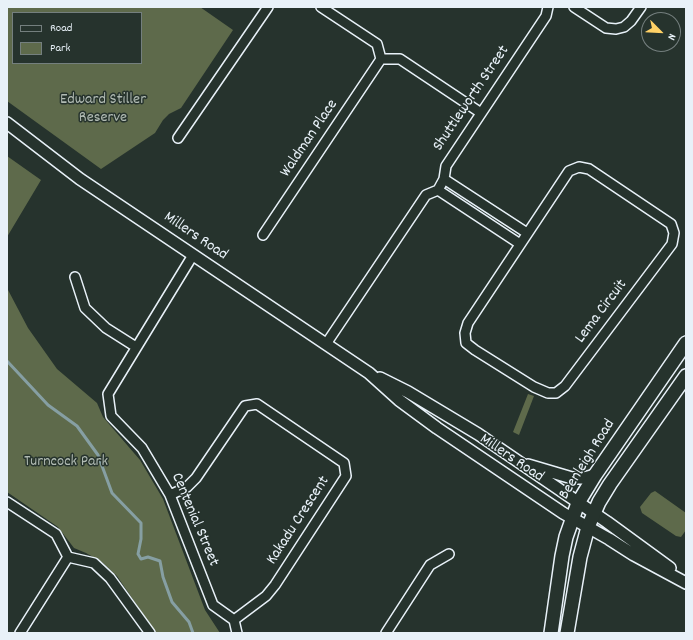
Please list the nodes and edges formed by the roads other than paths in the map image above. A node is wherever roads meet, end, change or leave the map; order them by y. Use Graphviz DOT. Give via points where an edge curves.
graph roads {
  1 [pos="268,7"];
  2 [pos="321,7"];
  3 [pos="548,7"];
  4 [pos="574,7"];
  5 [pos="640,7"];
  6 [pos="381,59"];
  7 [pos="481,113"];
  8 [pos="7,123"];
  9 [pos="178,138"];
  10 [pos="444,179"];
  11 [pos="438,190"];
  12 [pos="527,233"];
  13 [pos="263,235"];
  14 [pos="520,244"];
  15 [pos="193,255"];
  16 [pos="75,277"];
  17 [pos="686,343"];
  18 [pos="326,344"];
  19 [pos="136,347"];
  20 [pos="368,373"];
  21 [pos="686,376"];
  22 [pos="518,462"];
  23 [pos="595,475"];
  24 [pos="170,495"];
  25 [pos="7,502"];
  26 [pos="578,503"];
  27 [pos="594,514"];
  28 [pos="573,518"];
  29 [pos="588,527"];
  30 [pos="449,554"];
  31 [pos="68,557"];
  32 [pos="686,580"];
  33 [pos="686,583"];
  34 [pos="234,620"];
  35 [pos="20,633"];
  36 [pos="150,633"];
  37 [pos="237,633"];
  38 [pos="386,633"];
  39 [pos="551,633"];
  40 [pos="567,633"];
  1 -- 9 [label="street"];
  2 -- 6 [label="street" via="377,44"];
  3 -- 7 [label="street, Shuttleworth Street" via="546,16"];
  4 -- 5 [label="street" via="606,28 616,29 631,21"];
  6 -- 7 [label="street" via="400,59"];
  6 -- 13 [label="street, Waldman Place"];
  7 -- 10 [label="street, Shuttleworth Street" via="446,166"];
  8 -- 15 [label="street, Millers Road" via="80,179"];
  10 -- 11 [label="street, Shuttleworth Street"];
  10 -- 12 [label="street"];
  11 -- 14 [label="street"];
  11 -- 18 [label="street, Shuttleworth Street" via="426,194"];
  12 -- 14 [label="street, Lema Circuit"];
  12 -- 14 [label="street, Lema Circuit" via="570,171 579,167 589,169 671,224 674,233 672,244 566,386 556,393 548,393 534,387 474,350 466,342 468,323"];
  15 -- 18 [label="street, Millers Road"];
  15 -- 19 [label="street, Centenial Street"];
  16 -- 19 [label="street" via="86,308 106,328"];
  17 -- 23 [label="main road, Beenleigh Road"];
  18 -- 20 [label="street, Millers Road"];
  19 -- 24 [label="street, Centenial Street" via="108,394 111,416 142,448"];
  20 -- 22 [label="street, Millers Road" via="408,392 478,434"];
  20 -- 28 [label="street, Millers Road" via="437,428"];
  21 -- 27 [label="main road, Beenleigh Road" via="610,484"];
  22 -- 23 [label="street" via="572,478"];
  22 -- 26 [label="street, Millers Road"];
  23 -- 26 [label="main road, Beenleigh Road"];
  24 -- 34 [label="street, Centenial Street" via="213,605"];
  24 -- 34 [label="street, Kakadu Crescent" via="187,487 196,478 245,406 257,404 344,463 346,476 275,585 266,596"];
  25 -- 31 [label="street" via="56,534"];
  26 -- 27 [label="street, Millers Road"];
  26 -- 28 [label="main road, Beenleigh Road"];
  27 -- 29 [label="main road, Beenleigh Road"];
  27 -- 32 [label="street, Millers Road"];
  28 -- 29 [label="street, Millers Road"];
  28 -- 39 [label="main road, Beenleigh Road" via="562,556"];
  29 -- 33 [label="street, Millers Road"];
  29 -- 40 [label="main road, Beenleigh Road" via="580,557"];
  30 -- 38 [label="street" via="430,566"];
  31 -- 35 [label="street"];
  31 -- 36 [label="street" via="94,563 110,578"];
  34 -- 37 [label="street"];
}
